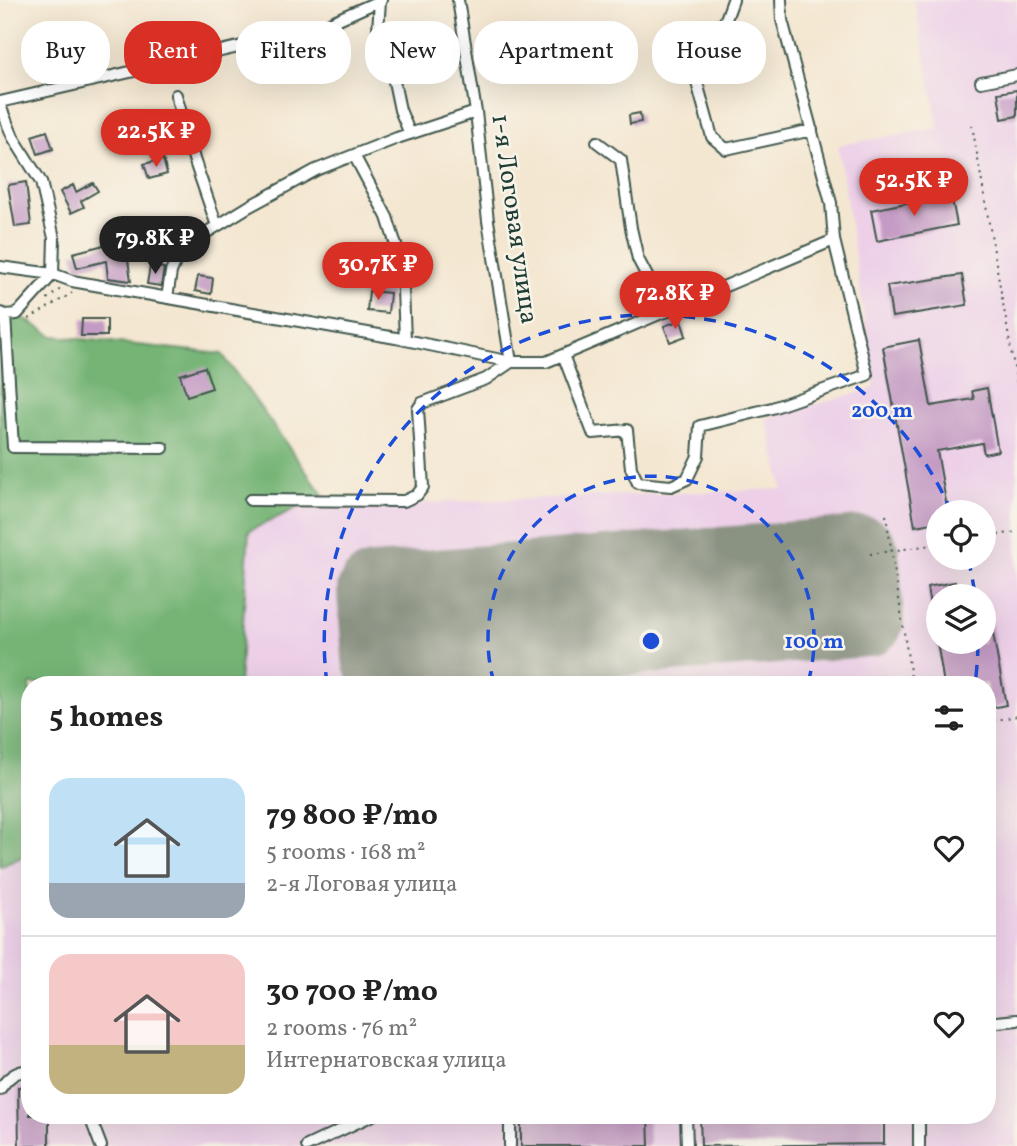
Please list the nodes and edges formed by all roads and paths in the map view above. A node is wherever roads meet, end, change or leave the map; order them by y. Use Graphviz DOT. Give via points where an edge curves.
graph roads {
  1 [pos="381,0"];
  2 [pos="458,0"];
  3 [pos="733,0"];
  4 [pos="781,0"];
  5 [pos="1017,75"];
  6 [pos="981,82"];
  7 [pos="176,95"];
  8 [pos="0,104"];
  9 [pos="476,112"];
  10 [pos="972,125"];
  11 [pos="812,130"];
  12 [pos="410,134"];
  13 [pos="597,142"];
  14 [pos="354,155"];
  15 [pos="217,226"];
  16 [pos="834,240"];
  17 [pos="0,267"];
  18 [pos="53,274"];
  19 [pos="88,284"];
  20 [pos="167,298"];
  21 [pos="666,312"];
  22 [pos="2,314"];
  23 [pos="22,322"];
  24 [pos="405,340"];
  25 [pos="563,355"];
  26 [pos="511,362"];
  27 [pos="1017,384"];
  28 [pos="163,448"];
  29 [pos="250,500"];
  30 [pos="886,515"];
  31 [pos="1017,532"];
  32 [pos="996,535"];
  33 [pos="926,546"];
  34 [pos="891,551"];
  35 [pos="870,554"];
  36 [pos="911,676"];
  37 [pos="1017,716"];
  38 [pos="996,720"];
  39 [pos="1017,1020"];
  40 [pos="996,1022"];
  41 [pos="21,1071"];
  42 [pos="0,1089"];
  43 [pos="93,1124"];
  44 [pos="354,1124"];
  45 [pos="510,1124"];
  46 [pos="686,1124"];
  47 [pos="919,1124"];
  48 [pos="101,1146"];
  49 [pos="307,1146"];
  50 [pos="510,1146"];
  51 [pos="687,1146"];
  52 [pos="919,1146"];
  1 -- 8 [label="street" via="316,29"];
  1 -- 12 [label="street" via="378,30"];
  2 -- 9 [label="street, 1-я Логовая улица"];
  3 -- 11 [label="street" via="725,22 690,38 712,137 726,149"];
  4 -- 11 [label="street" via="782,20"];
  5 -- 6 [label="street"];
  7 -- 15 [label="street"];
  8 -- 18 [label="street" via="13,137 41,182 54,239"];
  9 -- 12 [label="street"];
  9 -- 26 [label="street, 1-я Логовая улица"];
  10 -- 27 [label="path"];
  11 -- 16 [label="street" via="831,203"];
  12 -- 14 [label="street"];
  13 -- 21 [label="street" via="621,160 638,259"];
  14 -- 15 [label="street" via="316,170"];
  14 -- 24 [label="street" via="387,217 402,264"];
  15 -- 20 [label="street" via="176,260"];
  16 -- 21 [label="street"];
  16 -- 25 [label="street" via="867,375 772,408 700,426 698,456 687,479 671,485 638,483 631,468 627,430 593,433"];
  17 -- 18 [label="street"];
  18 -- 19 [label="street"];
  18 -- 22 [label="street" via="17,314"];
  19 -- 20 [label="street"];
  19 -- 23 [label="path"];
  20 -- 24 [label="street"];
  21 -- 25 [label="street"];
  22 -- 28 [label="street" via="13,447"];
  24 -- 26 [label="street"];
  25 -- 26 [label="street" via="547,362"];
  26 -- 29 [label="street" via="486,379 422,403 418,409 423,487 417,495 404,501"];
  30 -- 34 [label="path"];
  31 -- 32 [label="path"];
  33 -- 34 [label="path"];
  34 -- 35 [label="path"];
  34 -- 36 [label="path"];
  37 -- 38 [label="path"];
  39 -- 40 [label="street"];
  41 -- 42 [label="street" via="6,1079"];
  43 -- 48 [label="street"];
  44 -- 49 [label="street"];
  45 -- 50 [label="street"];
  46 -- 51 [label="street"];
  47 -- 52 [label="street"];
}
